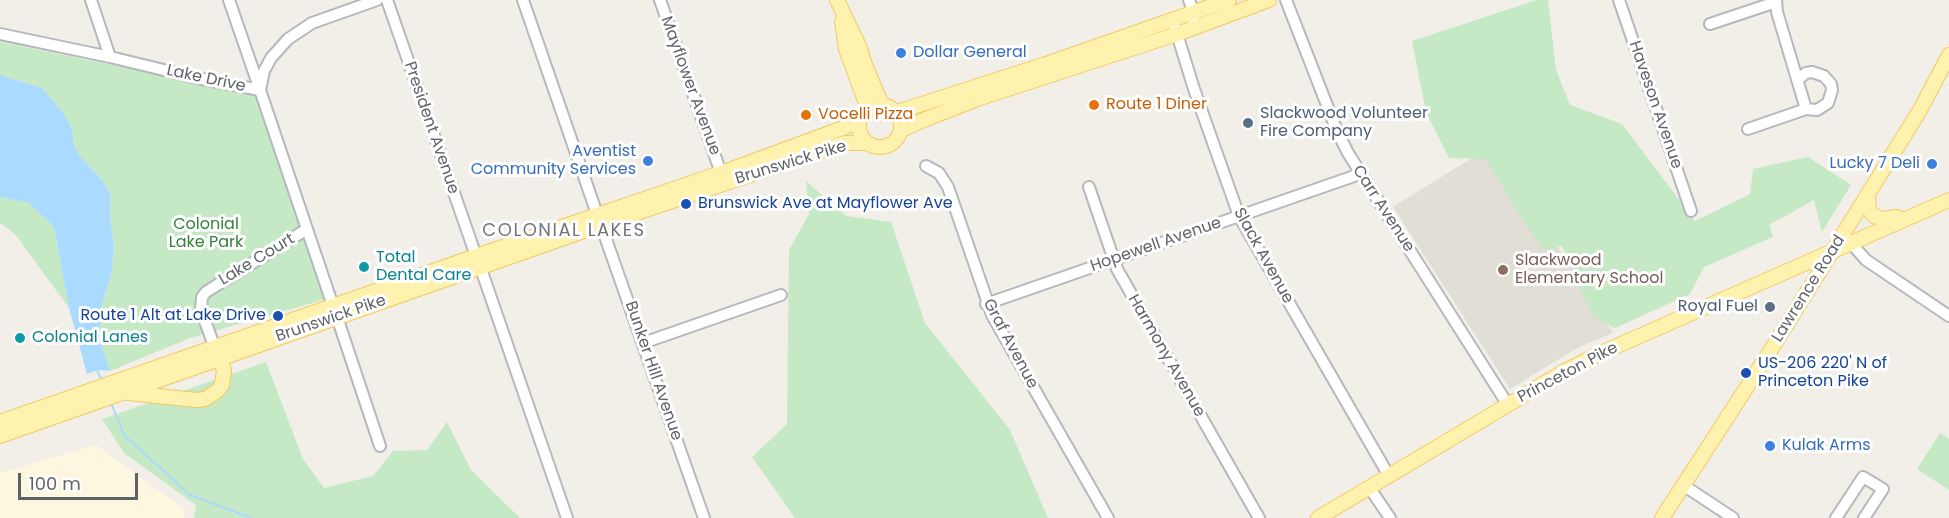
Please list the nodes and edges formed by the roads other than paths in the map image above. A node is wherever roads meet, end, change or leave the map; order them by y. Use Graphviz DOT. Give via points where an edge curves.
graph roads {
  1 [pos="91,0"];
  2 [pos="230,0"];
  3 [pos="377,0"];
  4 [pos="387,0"];
  5 [pos="524,0"];
  6 [pos="660,0"];
  7 [pos="1229,0"];
  8 [pos="1269,0"];
  9 [pos="1286,0"];
  10 [pos="1619,0"];
  11 [pos="1776,1"];
  12 [pos="838,4"];
  13 [pos="1192,6"];
  14 [pos="1710,24"];
  15 [pos="1175,27"];
  16 [pos="1193,28"];
  17 [pos="0,34"];
  18 [pos="1949,55"];
  19 [pos="110,57"];
  20 [pos="1048,70"];
  21 [pos="1797,80"];
  22 [pos="261,90"];
  23 [pos="882,105"];
  24 [pos="1806,109"];
  25 [pos="897,112"];
  26 [pos="864,114"];
  27 [pos="1748,129"];
  28 [pos="901,130"];
  29 [pos="868,143"];
  30 [pos="926,166"];
  31 [pos="721,173"];
  32 [pos="1360,174"];
  33 [pos="1089,187"];
  34 [pos="1868,194"];
  35 [pos="1949,200"];
  36 [pos="1691,211"];
  37 [pos="1914,215"];
  38 [pos="1239,216"];
  39 [pos="599,219"];
  40 [pos="307,229"];
  41 [pos="1850,242"];
  42 [pos="1831,253"];
  43 [pos="1113,260"];
  44 [pos="478,261"];
  45 [pos="781,295"];
  46 [pos="987,304"];
  47 [pos="335,311"];
  48 [pos="1949,316"];
  49 [pos="643,343"];
  50 [pos="217,352"];
  51 [pos="117,390"];
  52 [pos="88,398"];
  53 [pos="1508,405"];
  54 [pos="0,423"];
  55 [pos="0,436"];
  56 [pos="380,446"];
  57 [pos="1389,476"];
  58 [pos="1683,485"];
  59 [pos="1369,487"];
  60 [pos="567,518"];
  61 [pos="704,518"];
  62 [pos="1108,518"];
  63 [pos="1259,518"];
  64 [pos="1318,518"];
  65 [pos="1390,518"];
  66 [pos="1662,518"];
  67 [pos="1733,518"];
  68 [pos="1836,518"];
  69 [pos="1864,518"];
  1 -- 19 [label="street"];
  2 -- 22 [label="street"];
  3 -- 22 [label="street" via="299,30 271,58"];
  4 -- 44 [label="street, President Avenue"];
  5 -- 39 [label="street, Bunker Hill Avenue"];
  6 -- 31 [label="street, Mayflower Avenue"];
  7 -- 13 [label="main road"];
  8 -- 16 [label="main road"];
  9 -- 32 [label="street, Carr Avenue" via="1337,131"];
  10 -- 36 [label="street, Haveson Avenue"];
  11 -- 14 [label="street"];
  11 -- 21 [label="street"];
  12 -- 23 [label="main road"];
  12 -- 26 [label="main road"];
  13 -- 15 [label="main road"];
  13 -- 16 [label="street"];
  15 -- 16 [label="main road"];
  15 -- 20 [label="main road"];
  15 -- 38 [label="street, Slack Avenue"];
  17 -- 19 [label="street, Lake Drive"];
  18 -- 34 [label="main road, Lawrence Road"];
  19 -- 22 [label="street, Lake Drive"];
  20 -- 25 [label="main road"];
  20 -- 28 [label="main road"];
  21 -- 24 [label="street"];
  21 -- 24 [label="street" via="1806,73 1818,73 1831,84 1828,103 1818,110"];
  22 -- 40 [label="street, Lake Drive"];
  23 -- 25 [label="main road"];
  23 -- 26 [label="main road"];
  24 -- 27 [label="street"];
  25 -- 28 [label="main road"];
  26 -- 29 [label="main road" via="859,130"];
  26 -- 31 [label="main road, Brunswick Pike" via="843,128"];
  28 -- 29 [label="main road" via="897,140 888,146"];
  29 -- 39 [label="main road, Brunswick Pike" via="845,143"];
  30 -- 46 [label="street, Graf Avenue" via="939,173 948,187"];
  31 -- 39 [label="main road, Brunswick Pike"];
  32 -- 38 [label="street, Hopewell Avenue"];
  32 -- 53 [label="street, Carr Avenue"];
  33 -- 43 [label="street, Harmony Avenue"];
  34 -- 37 [label="main road" via="1869,210 1877,218"];
  34 -- 42 [label="main road, Lawrence Road"];
  35 -- 37 [label="main road, Princeton Pike"];
  37 -- 41 [label="main road, Princeton Pike"];
  38 -- 43 [label="street, Hopewell Avenue"];
  38 -- 57 [label="street, Slack Avenue"];
  39 -- 44 [label="main road, Brunswick Pike"];
  39 -- 49 [label="street, Bunker Hill Avenue"];
  40 -- 47 [label="street, Lake Drive"];
  40 -- 50 [label="street, Lake Court" via="202,297 201,310"];
  41 -- 42 [label="main road, Princeton Pike"];
  41 -- 48 [label="street" via="1866,260"];
  42 -- 53 [label="main road, Princeton Pike" via="1609,349"];
  42 -- 58 [label="main road, Lawrence Road"];
  43 -- 46 [label="street, Hopewell Avenue"];
  43 -- 63 [label="street, Harmony Avenue"];
  44 -- 47 [label="main road, Brunswick Pike"];
  44 -- 60 [label="street, President Avenue"];
  45 -- 49 [label="street"];
  46 -- 62 [label="street, Graf Avenue"];
  47 -- 50 [label="main road, Brunswick Pike"];
  47 -- 56 [label="street, Lake Drive"];
  49 -- 61 [label="street, Bunker Hill Avenue"];
  50 -- 51 [label="main road, Brunswick Pike"];
  50 -- 51 [label="main road" via="224,370 222,385 205,399"];
  51 -- 52 [label="main road, Brunswick Pike"];
  52 -- 54 [label="main road, Brunswick Pike"];
  52 -- 55 [label="main road, Brunswick Pike"];
  53 -- 57 [label="main road, Princeton Pike"];
  57 -- 59 [label="main road, Princeton Pike"];
  58 -- 66 [label="main road, Lawrence Road"];
  58 -- 67 [label="street"];
  59 -- 64 [label="main road, Princeton Pike"];
  59 -- 65 [label="street"];
  68 -- 69 [label="street" via="1863,477 1883,489"];
}
